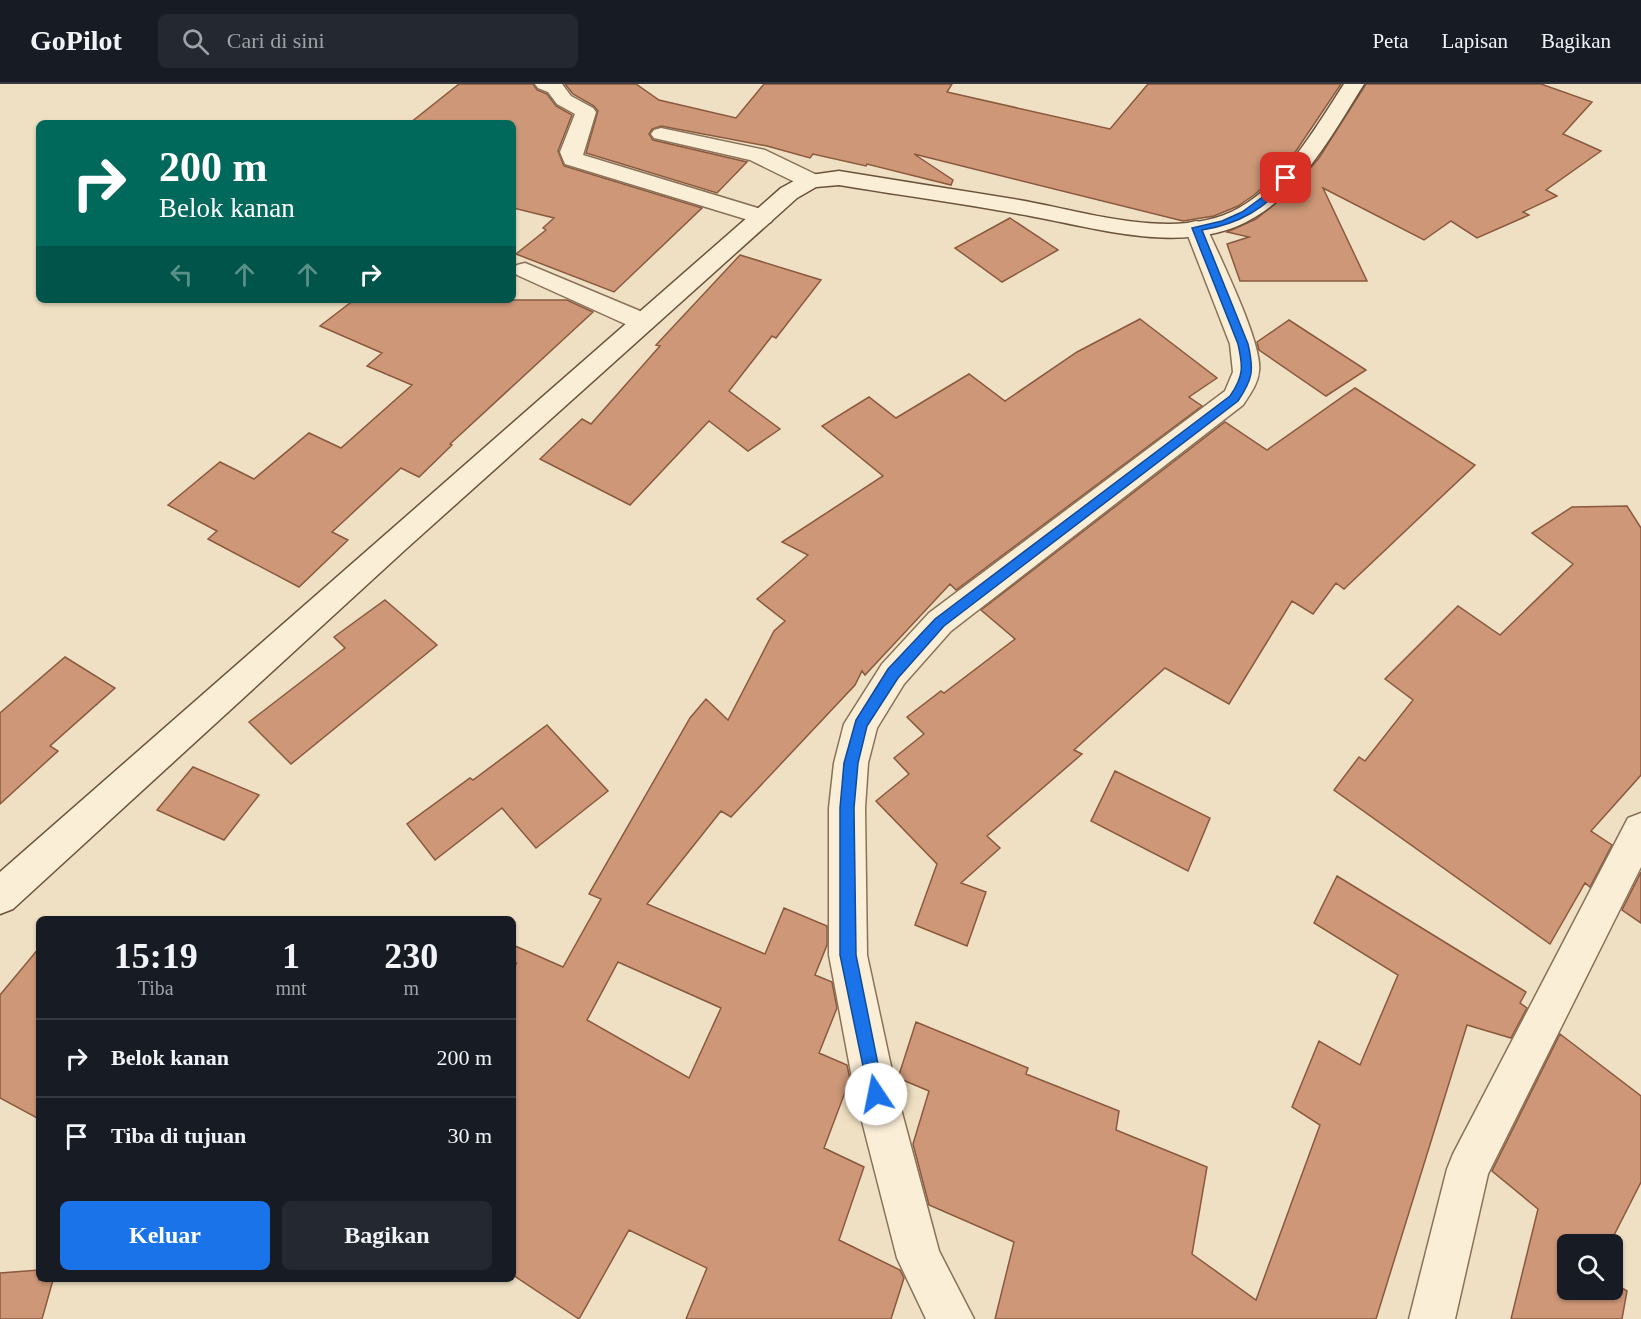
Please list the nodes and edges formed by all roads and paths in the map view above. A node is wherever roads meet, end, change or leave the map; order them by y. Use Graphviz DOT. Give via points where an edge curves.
graph roads {
  1 [pos="545,84"];
  2 [pos="1354,84"];
  3 [pos="661,134"];
  4 [pos="811,181"];
  5 [pos="763,217"];
  6 [pos="1196,228"];
  7 [pos="525,270"];
  8 [pos="643,322"];
  9 [pos="1639,840"];
  10 [pos="0,896"];
  11 [pos="951,1319"];
  12 [pos="1432,1319"];
  1 -- 5 [label="street" via="586,112 571,152 573,159"];
  2 -- 6 [label="street" via="1271,195 1246,214 1224,224"];
  3 -- 4 [label="street" via="757,156"];
  4 -- 5 [label="street" via="789,193"];
  4 -- 6 [label="street" via="839,177 1120,226"];
  5 -- 8 [label="street"];
  6 -- 11 [label="street" via="1243,344 1248,363 1245,383 1234,398 940,622 893,674 861,724 851,763 847,808 848,955 876,1094 919,1258"];
  7 -- 8 [label="street"];
  8 -- 10 [label="street"];
  9 -- 12 [label="street" via="1468,1169"];
}
